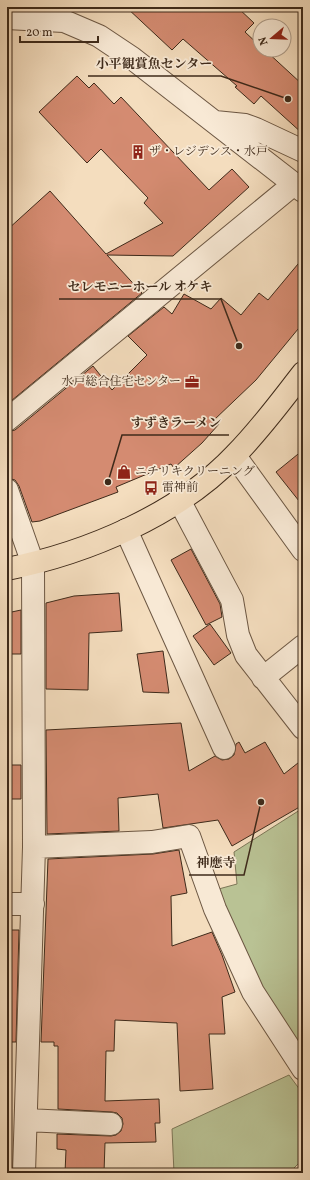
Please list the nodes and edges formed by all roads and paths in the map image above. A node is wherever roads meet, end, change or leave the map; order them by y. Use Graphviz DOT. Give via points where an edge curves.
graph roads {
  1 [pos="65,14"];
  2 [pos="7,18"];
  3 [pos="215,122"];
  4 [pos="303,151"];
  5 [pos="298,188"];
  6 [pos="303,373"];
  7 [pos="7,420"];
  8 [pos="235,456"];
  9 [pos="7,490"];
  10 [pos="179,500"];
  11 [pos="126,530"];
  12 [pos="303,550"];
  13 [pos="32,564"];
  14 [pos="7,569"];
  15 [pos="303,646"];
  16 [pos="263,678"];
  17 [pos="303,728"];
  18 [pos="224,748"];
  19 [pos="34,847"];
  20 [pos="7,904"];
  21 [pos="33,904"];
  22 [pos="303,1069"];
  23 [pos="26,1120"];
  24 [pos="111,1124"];
  25 [pos="24,1173"];
  1 -- 2 [label="street"];
  1 -- 3 [label="street" via="132,58"];
  3 -- 4 [label="street" via="256,128"];
  3 -- 5 [label="street"];
  5 -- 7 [label="street"];
  6 -- 8 [label="main road"];
  8 -- 10 [label="main road" via="209,479"];
  8 -- 12 [label="street"];
  9 -- 13 [label="street"];
  10 -- 11 [label="main road"];
  10 -- 16 [label="street" via="232,600 238,634 246,655"];
  11 -- 13 [label="main road"];
  11 -- 18 [label="street"];
  13 -- 14 [label="main road"];
  13 -- 19 [label="street"];
  15 -- 16 [label="street"];
  16 -- 17 [label="street"];
  19 -- 21 [label="street"];
  19 -- 22 [label="street" via="152,842 189,836 215,909 253,992"];
  20 -- 21 [label="street"];
  21 -- 23 [label="street"];
  23 -- 24 [label="street"];
  23 -- 25 [label="street"];
}
